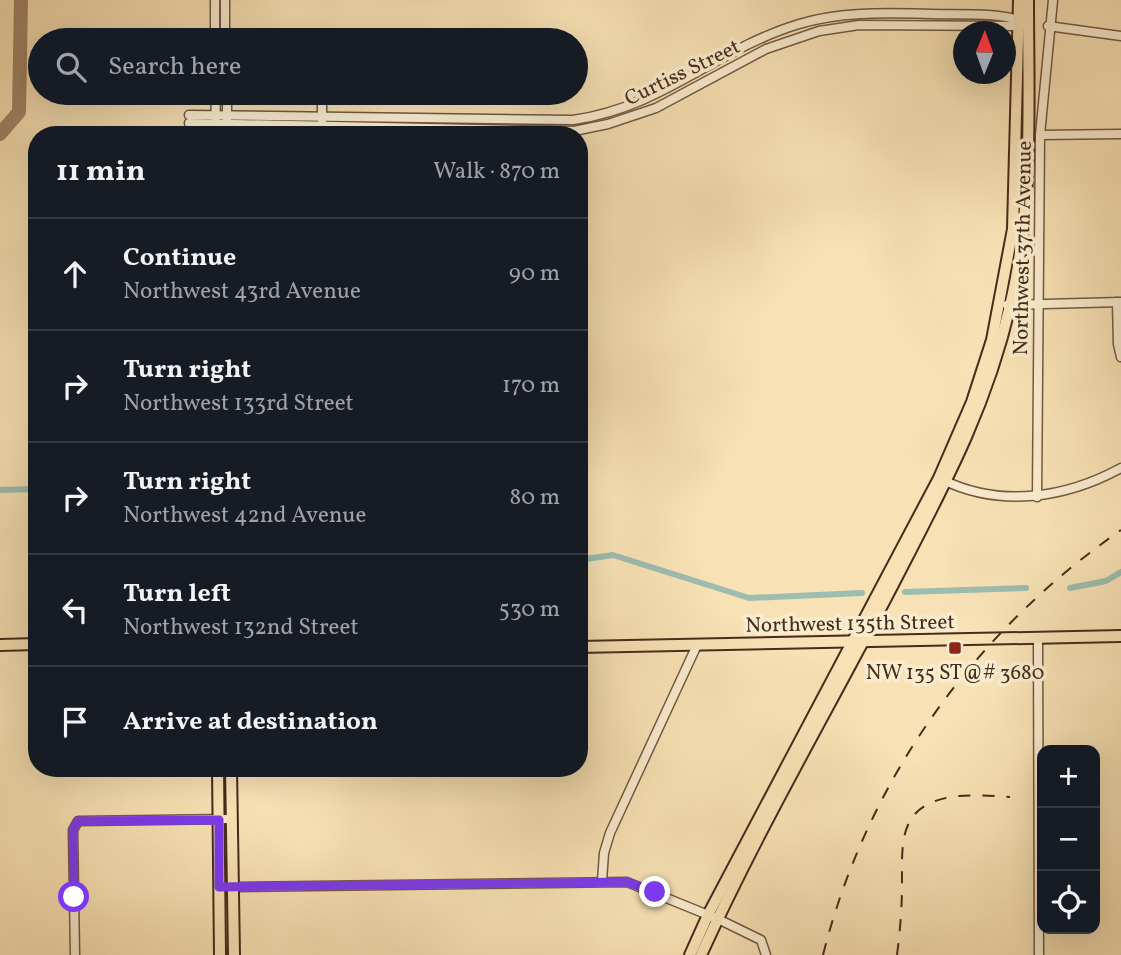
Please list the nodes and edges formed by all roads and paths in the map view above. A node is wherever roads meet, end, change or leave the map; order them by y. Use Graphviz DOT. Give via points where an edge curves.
graph roads {
  1 [pos="215,0"];
  2 [pos="225,0"];
  3 [pos="1019,0"];
  4 [pos="1028,0"];
  5 [pos="1053,0"];
  6 [pos="849,15"];
  7 [pos="1022,24"];
  8 [pos="1048,26"];
  9 [pos="835,27"];
  10 [pos="215,28"];
  11 [pos="225,28"];
  12 [pos="1121,36"];
  13 [pos="216,105"];
  14 [pos="226,105"];
  15 [pos="322,105"];
  16 [pos="631,106"];
  17 [pos="322,116"];
  18 [pos="635,117"];
  19 [pos="189,119"];
  20 [pos="216,120"];
  21 [pos="227,120"];
  22 [pos="216,126"];
  23 [pos="227,126"];
  24 [pos="322,126"];
  25 [pos="588,126"];
  26 [pos="1121,134"];
  27 [pos="1040,135"];
  28 [pos="1119,302"];
  29 [pos="1038,303"];
  30 [pos="1006,305"];
  31 [pos="1121,358"];
  32 [pos="1121,468"];
  33 [pos="943,480"];
  34 [pos="1037,496"];
  35 [pos="1121,636"];
  36 [pos="1038,638"];
  37 [pos="857,643"];
  38 [pos="0,645"];
  39 [pos="28,645"];
  40 [pos="697,645"];
  41 [pos="588,647"];
  42 [pos="218,777"];
  43 [pos="231,777"];
  44 [pos="232,819"];
  45 [pos="219,820"];
  46 [pos="603,881"];
  47 [pos="219,887"];
  48 [pos="233,887"];
  49 [pos="713,917"];
  50 [pos="75,955"];
  51 [pos="220,955"];
  52 [pos="234,955"];
  53 [pos="690,955"];
  54 [pos="701,955"];
  55 [pos="766,955"];
  56 [pos="1039,955"];
  1 -- 10 [label="street"];
  2 -- 11 [label="street"];
  3 -- 7 [label="main road"];
  4 -- 7 [label="main road"];
  5 -- 8 [label="street, Northwest 37th Avenue"];
  6 -- 7 [label="street, Curtiss Street" via="913,14"];
  6 -- 9 [label="street"];
  6 -- 16 [label="street, Curtiss Street" via="817,19 771,35"];
  7 -- 9 [label="street, Curtiss Street"];
  7 -- 30 [label="main road" via="1026,202"];
  8 -- 12 [label="street"];
  8 -- 27 [label="street, Northwest 37th Avenue"];
  9 -- 18 [label="street, Curtiss Street" via="766,50"];
  13 -- 20 [label="street"];
  14 -- 21 [label="street"];
  15 -- 17 [label="street"];
  16 -- 17 [label="street, Curtiss Street" via="559,120"];
  16 -- 18 [label="street"];
  17 -- 21 [label="street, Curtiss Street"];
  17 -- 24 [label="street"];
  18 -- 25 [label="street, Curtiss Street"];
  19 -- 20 [label="street, Curtiss Street"];
  20 -- 21 [label="street, Curtiss Street"];
  20 -- 22 [label="street"];
  21 -- 23 [label="street"];
  21 -- 24 [label="street, Curtiss Street"];
  26 -- 27 [label="street"];
  27 -- 29 [label="street, Northwest 37th Avenue"];
  28 -- 29 [label="street"];
  28 -- 31 [label="street"];
  29 -- 30 [label="street"];
  29 -- 34 [label="street, Northwest 37th Avenue"];
  30 -- 33 [label="main road" via="984,399"];
  32 -- 34 [label="street" via="1094,483"];
  33 -- 34 [label="street" via="987,493"];
  33 -- 37 [label="main road"];
  35 -- 36 [label="main road, Northwest 135th Street"];
  36 -- 37 [label="main road, Northwest 135th Street"];
  36 -- 56 [label="street"];
  37 -- 40 [label="main road, Northwest 135th Street"];
  37 -- 49 [label="main road"];
  38 -- 39 [label="main road"];
  40 -- 41 [label="main road, Northwest 135th Street"];
  40 -- 46 [label="street" via="610,833"];
  42 -- 45 [label="main road"];
  43 -- 44 [label="main road"];
  44 -- 45 [label="street"];
  44 -- 48 [label="main road"];
  45 -- 47 [label="main road"];
  45 -- 50 [label="street" via="78,821 73,830"];
  46 -- 48 [label="street"];
  46 -- 49 [label="street" via="627,882"];
  47 -- 48 [label="main road"];
  47 -- 51 [label="main road"];
  48 -- 52 [label="main road"];
  49 -- 53 [label="main road"];
  49 -- 54 [label="main road"];
  49 -- 55 [label="street" via="761,940"];
}
